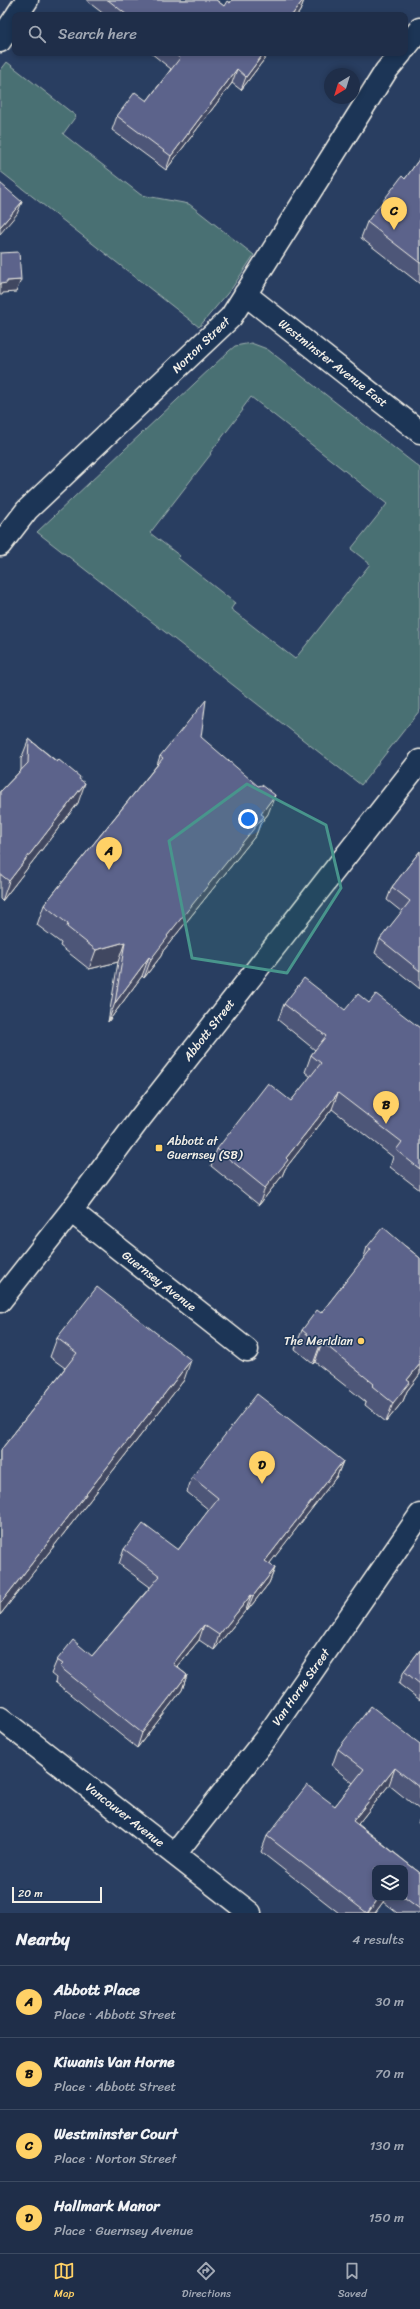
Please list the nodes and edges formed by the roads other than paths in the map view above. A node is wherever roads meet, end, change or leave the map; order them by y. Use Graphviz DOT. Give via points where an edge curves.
graph roads {
  1 [pos="27,0"];
  2 [pos="19,12"];
  3 [pos="12,23"];
  4 [pos="420,29"];
  5 [pos="0,41"];
  6 [pos="408,44"];
  7 [pos="398,56"];
  8 [pos="245,294"];
  9 [pos="420,432"];
  10 [pos="0,545"];
  11 [pos="420,761"];
  12 [pos="71,1211"];
  13 [pos="0,1301"];
  14 [pos="247,1350"];
  15 [pos="420,1516"];
  16 [pos="0,1718"];
  17 [pos="175,1854"];
  18 [pos="250,1913"];
  1 -- 2 [label="street"];
  3 -- 5 [label="street"];
  4 -- 6 [label="street"];
  7 -- 8 [label="street, Norton Street" via="386,71"];
  8 -- 9 [label="street, Westminster Avenue East"];
  8 -- 10 [label="street, Norton Street" via="231,317 27,510"];
  11 -- 12 [label="street, Abbott Street" via="138,1121"];
  12 -- 13 [label="street, Abbott Street"];
  12 -- 14 [label="street, Guernsey Avenue"];
  15 -- 17 [label="street, Van Horne Street" via="266,1738"];
  16 -- 17 [label="street, Vancouver Avenue"];
  17 -- 18 [label="street, Vancouver Avenue"];
}
